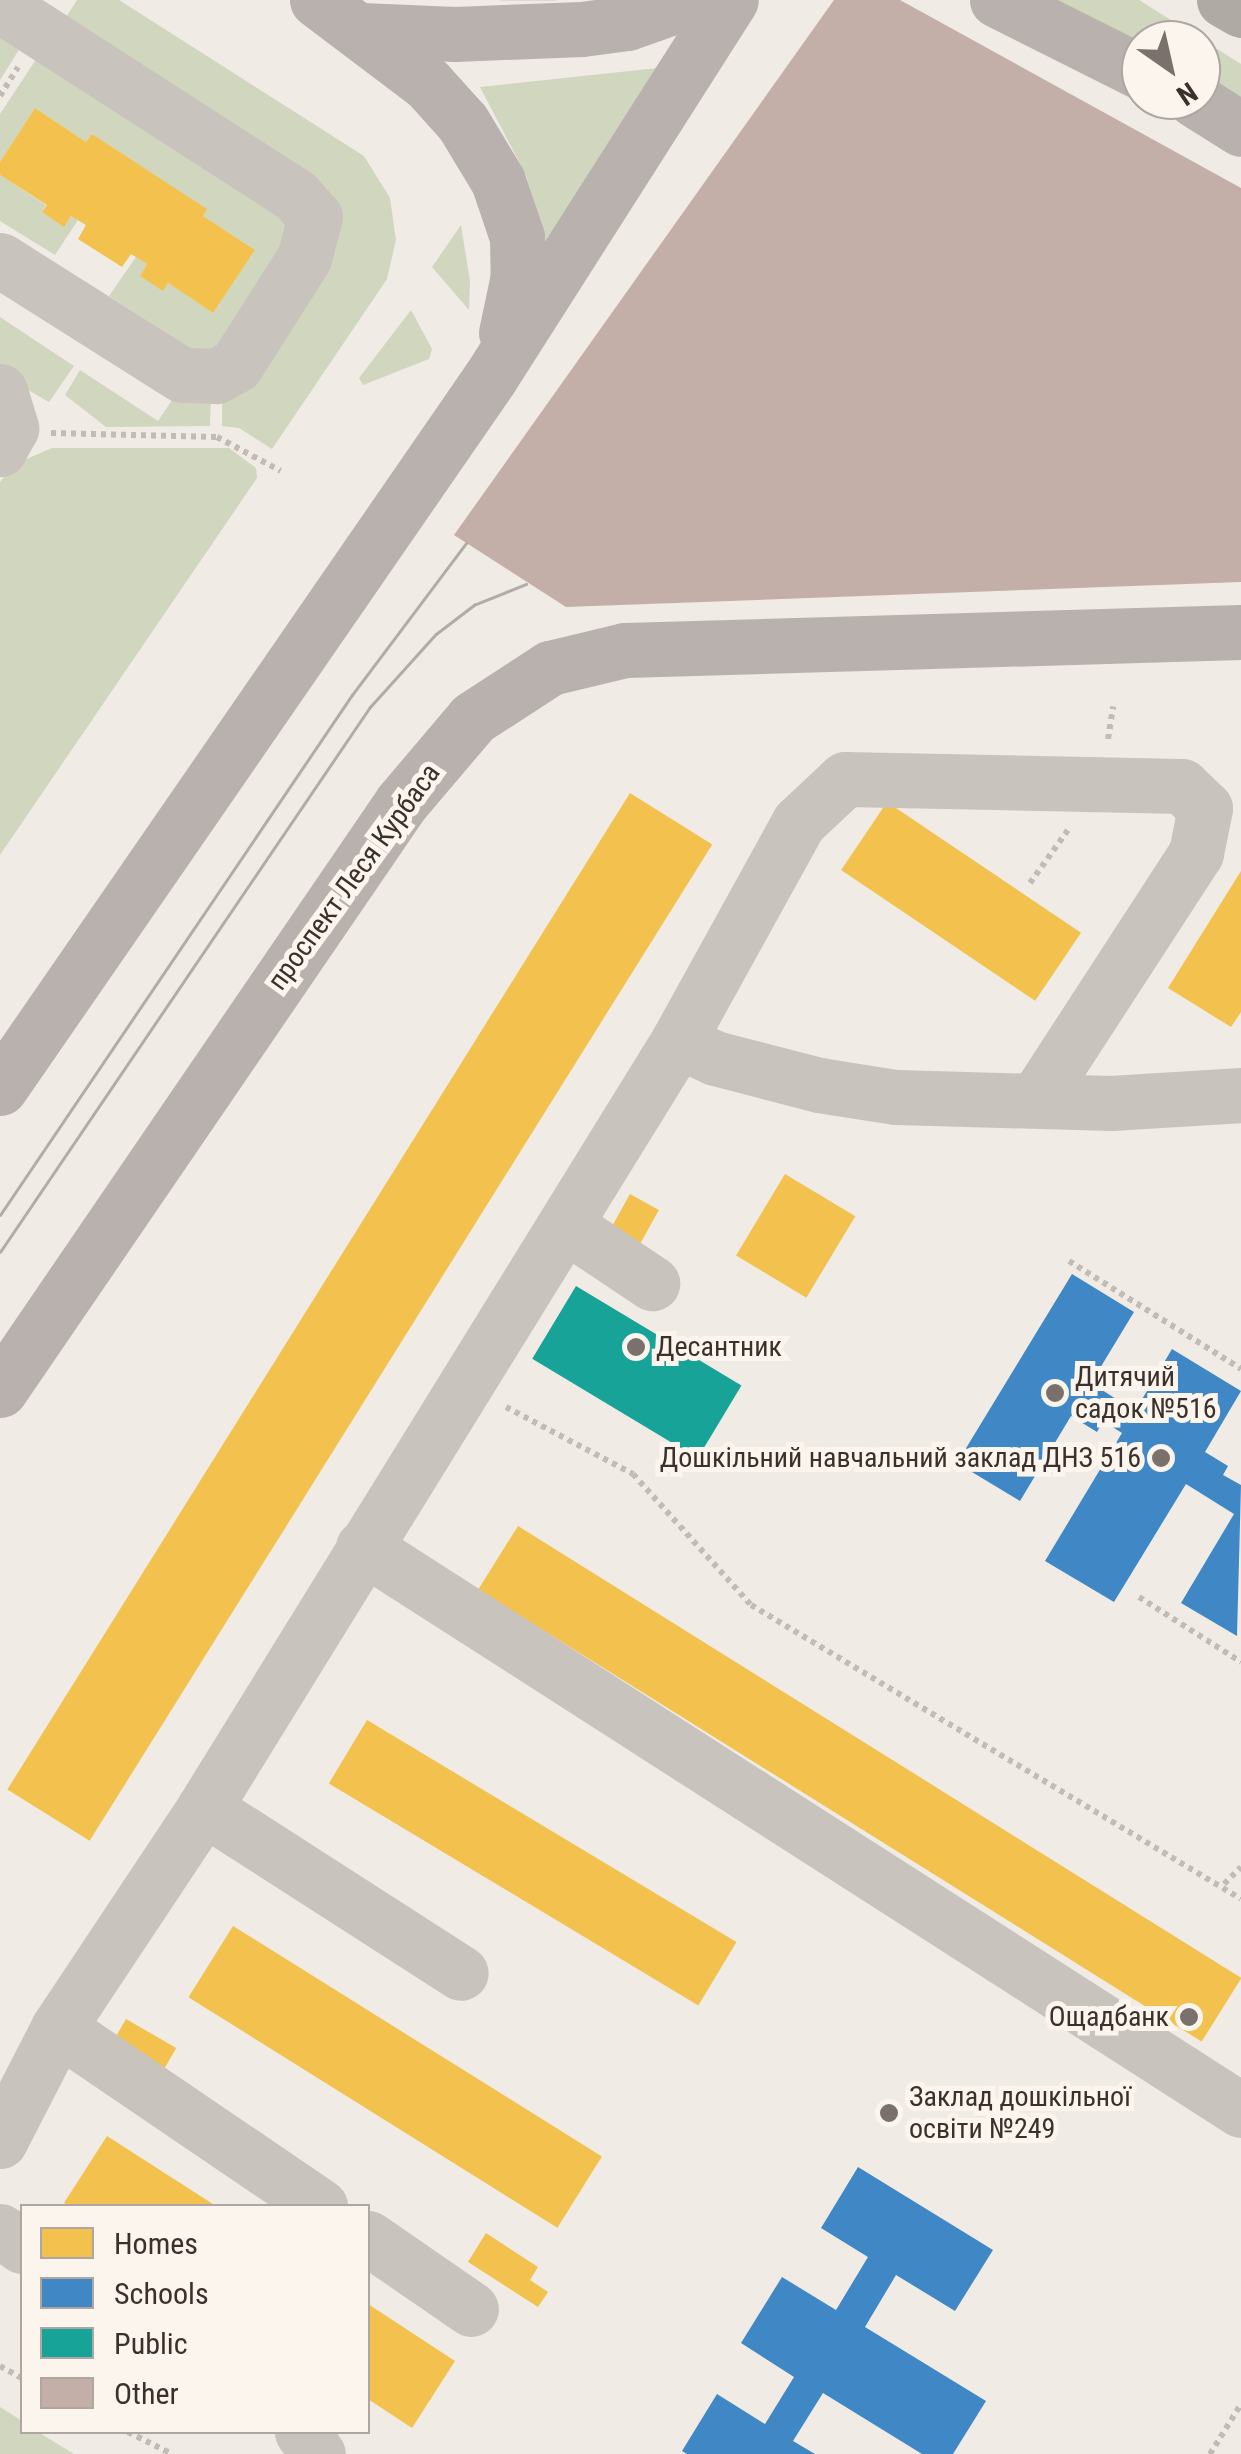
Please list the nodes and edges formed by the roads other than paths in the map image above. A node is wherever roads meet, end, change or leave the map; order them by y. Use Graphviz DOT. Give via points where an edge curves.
graph roads {
  1 [pos="317,0"];
  2 [pos="997,0"];
  3 [pos="1224,0"];
  4 [pos="0,5"];
  5 [pos="1241,10"];
  6 [pos="710,12"];
  7 [pos="518,17"];
  8 [pos="380,44"];
  9 [pos="1121,62"];
  10 [pos="0,260"];
  11 [pos="480,391"];
  12 [pos="1241,632"];
  13 [pos="678,1042"];
  14 [pos="0,1088"];
  15 [pos="1241,1095"];
  16 [pos="1036,1099"];
  17 [pos="565,1225"];
  18 [pos="652,1283"];
  19 [pos="0,1390"];
  20 [pos="363,1547"];
  21 [pos="204,1808"];
  22 [pos="461,1973"];
  23 [pos="58,2028"];
  24 [pos="1241,2110"];
  25 [pos="0,2141"];
  26 [pos="317,2204"];
  27 [pos="370,2239"];
  28 [pos="471,2308"];
  1 -- 8 [label="main road"];
  2 -- 9 [label="main road"];
  3 -- 5 [label="highway"];
  4 -- 10 [label="lane" via="296,196 314,218 304,258 236,365 216,376 182,375"];
  6 -- 7 [label="main road" via="627,24"];
  6 -- 8 [label="main road" via="648,57 598,66 482,70"];
  6 -- 11 [label="main road"];
  7 -- 8 [label="main road"];
  8 -- 11 [label="main road" via="463,123 498,181 517,237 512,314"];
  11 -- 14 [label="main road"];
  12 -- 19 [label="main road, проспект Леся Курбаса" via="625,650 550,668 473,718 402,803"];
  13 -- 16 [label="lane" via="819,1085 896,1097"];
  13 -- 16 [label="lane" via="799,822 845,779 1182,786 1205,808 1196,853"];
  13 -- 17 [label="lane"];
  15 -- 16 [label="lane" via="1110,1104"];
  17 -- 18 [label="lane"];
  17 -- 20 [label="lane"];
  20 -- 21 [label="lane"];
  20 -- 24 [label="lane"];
  21 -- 22 [label="lane"];
  21 -- 23 [label="lane"];
  23 -- 25 [label="lane"];
  23 -- 26 [label="lane"];
  27 -- 28 [label="lane"];
}
